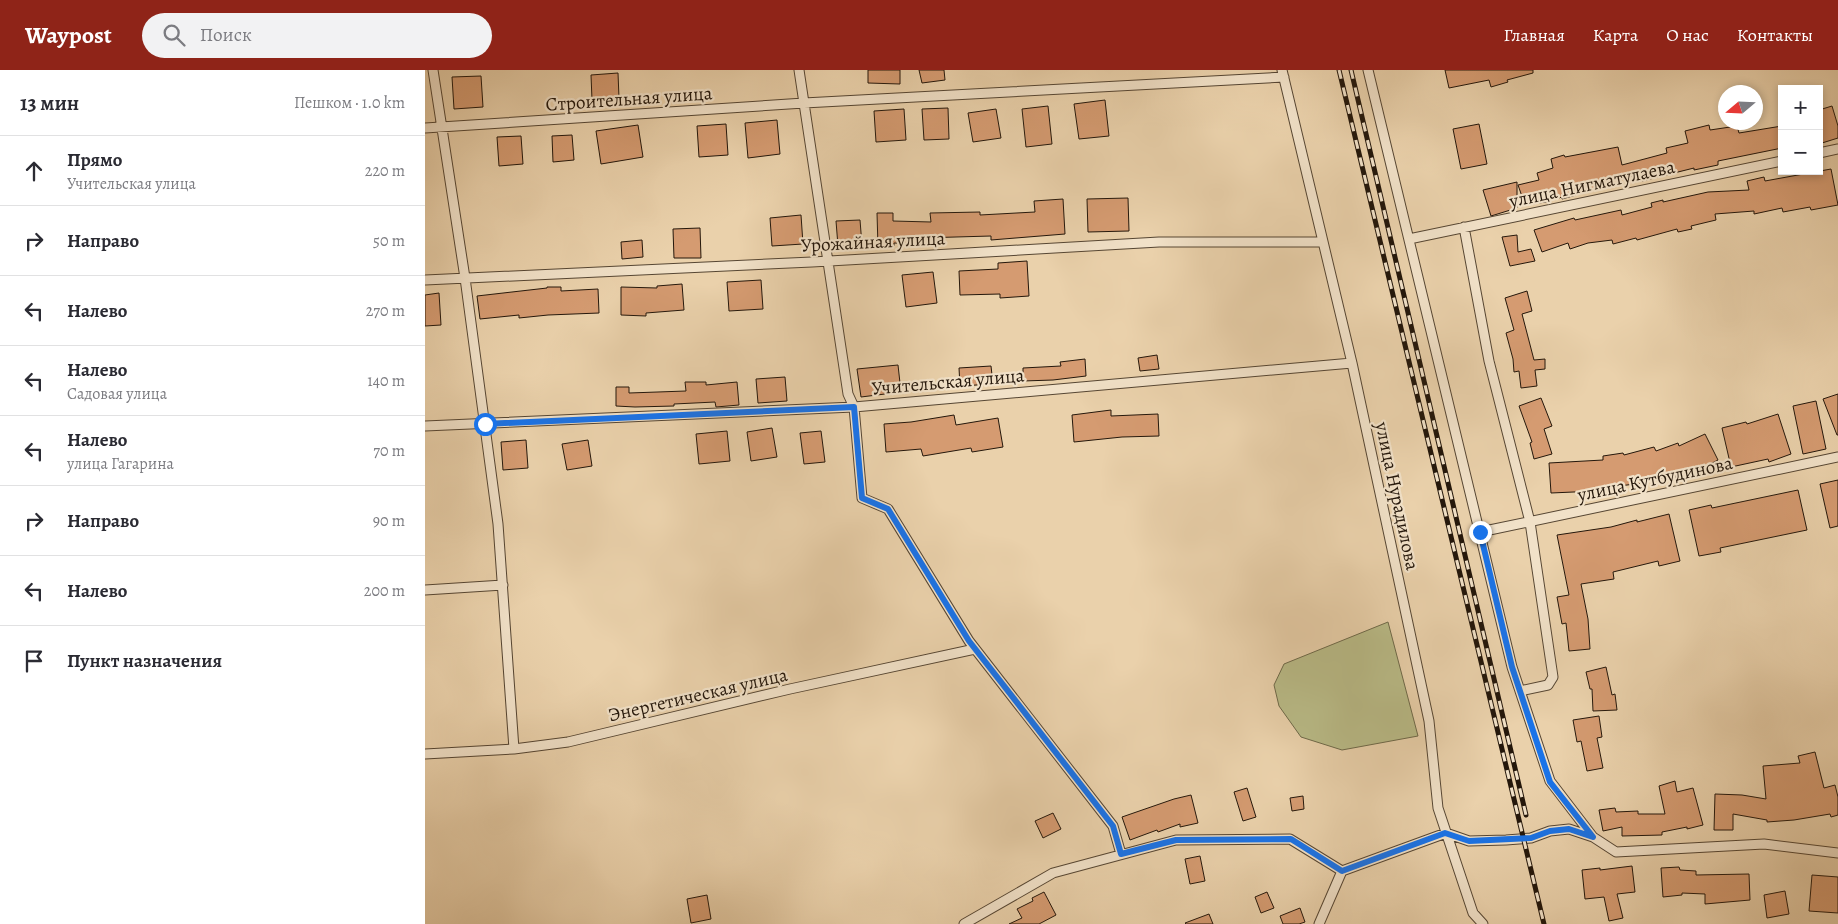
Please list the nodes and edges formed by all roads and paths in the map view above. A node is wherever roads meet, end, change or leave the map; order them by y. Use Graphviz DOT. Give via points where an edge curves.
graph roads {
  1 [pos="433,70"];
  2 [pos="799,70"];
  3 [pos="1368,70"];
  4 [pos="1283,73"];
  5 [pos="804,104"];
  6 [pos="425,128"];
  7 [pos="442,128"];
  8 [pos="1838,149"];
  9 [pos="1823,152"];
  10 [pos="1778,161"];
  11 [pos="1464,228"];
  12 [pos="1409,239"];
  13 [pos="1323,242"];
  14 [pos="828,261"];
  15 [pos="465,278"];
  16 [pos="425,280"];
  17 [pos="1352,363"];
  18 [pos="854,407"];
  19 [pos="485,424"];
  20 [pos="425,426"];
  21 [pos="1838,457"];
  22 [pos="1530,522"];
  23 [pos="1480,532"];
  24 [pos="503,585"];
  25 [pos="425,590"];
  26 [pos="975,649"];
  27 [pos="1520,691"];
  28 [pos="514,750"];
  29 [pos="425,754"];
  30 [pos="1445,833"];
  31 [pos="1593,837"];
  32 [pos="1838,853"];
  33 [pos="1121,854"];
  34 [pos="1342,871"];
  35 [pos="964,924"];
  36 [pos="1319,924"];
  37 [pos="1483,924"];
  1 -- 7 [label="street"];
  2 -- 5 [label="street"];
  3 -- 12 [label="street"];
  4 -- 5 [label="street, Строительная улица"];
  4 -- 13 [label="street, улица Нурадилова"];
  5 -- 7 [label="street, Строительная улица"];
  5 -- 14 [label="street"];
  6 -- 7 [label="street, Строительная улица"];
  7 -- 15 [label="street"];
  8 -- 9 [label="street"];
  10 -- 11 [label="street, улица Нигматулаева"];
  11 -- 12 [label="street, улица Нигматулаева"];
  11 -- 22 [label="street" via="1489,361"];
  12 -- 23 [label="street"];
  13 -- 14 [label="street, Урожайная улица" via="1159,242"];
  13 -- 17 [label="street, улица Нурадилова"];
  14 -- 15 [label="street, Урожайная улица"];
  14 -- 18 [label="street" via="848,394"];
  15 -- 16 [label="street, Урожайная улица"];
  15 -- 19 [label="street"];
  17 -- 18 [label="street, Учительская улица"];
  17 -- 30 [label="street, улица Нурадилова" via="1429,721 1438,808"];
  18 -- 19 [label="street, Учительская улица"];
  18 -- 26 [label="street" via="862,498 888,509"];
  19 -- 20 [label="street, Учительская улица"];
  19 -- 24 [label="street"];
  21 -- 22 [label="street, улица Кутбудинова"];
  22 -- 23 [label="street, улица Кутбудинова"];
  22 -- 27 [label="street" via="1553,677 1548,685"];
  23 -- 27 [label="street"];
  24 -- 25 [label="street"];
  24 -- 28 [label="street"];
  26 -- 28 [label="street, Энергетическая улица" via="568,742"];
  26 -- 33 [label="street" via="1113,826"];
  27 -- 31 [label="street" via="1550,782"];
  28 -- 29 [label="street, Энергетическая улица"];
  30 -- 31 [label="street" via="1469,841 1531,838 1569,829"];
  30 -- 34 [label="street"];
  30 -- 37 [label="street, улица Нурадилова" via="1473,913"];
  31 -- 32 [label="street" via="1616,852 1763,844"];
  33 -- 34 [label="street" via="1176,840 1291,839"];
  33 -- 35 [label="street" via="1053,873"];
  34 -- 36 [label="street"];
}
